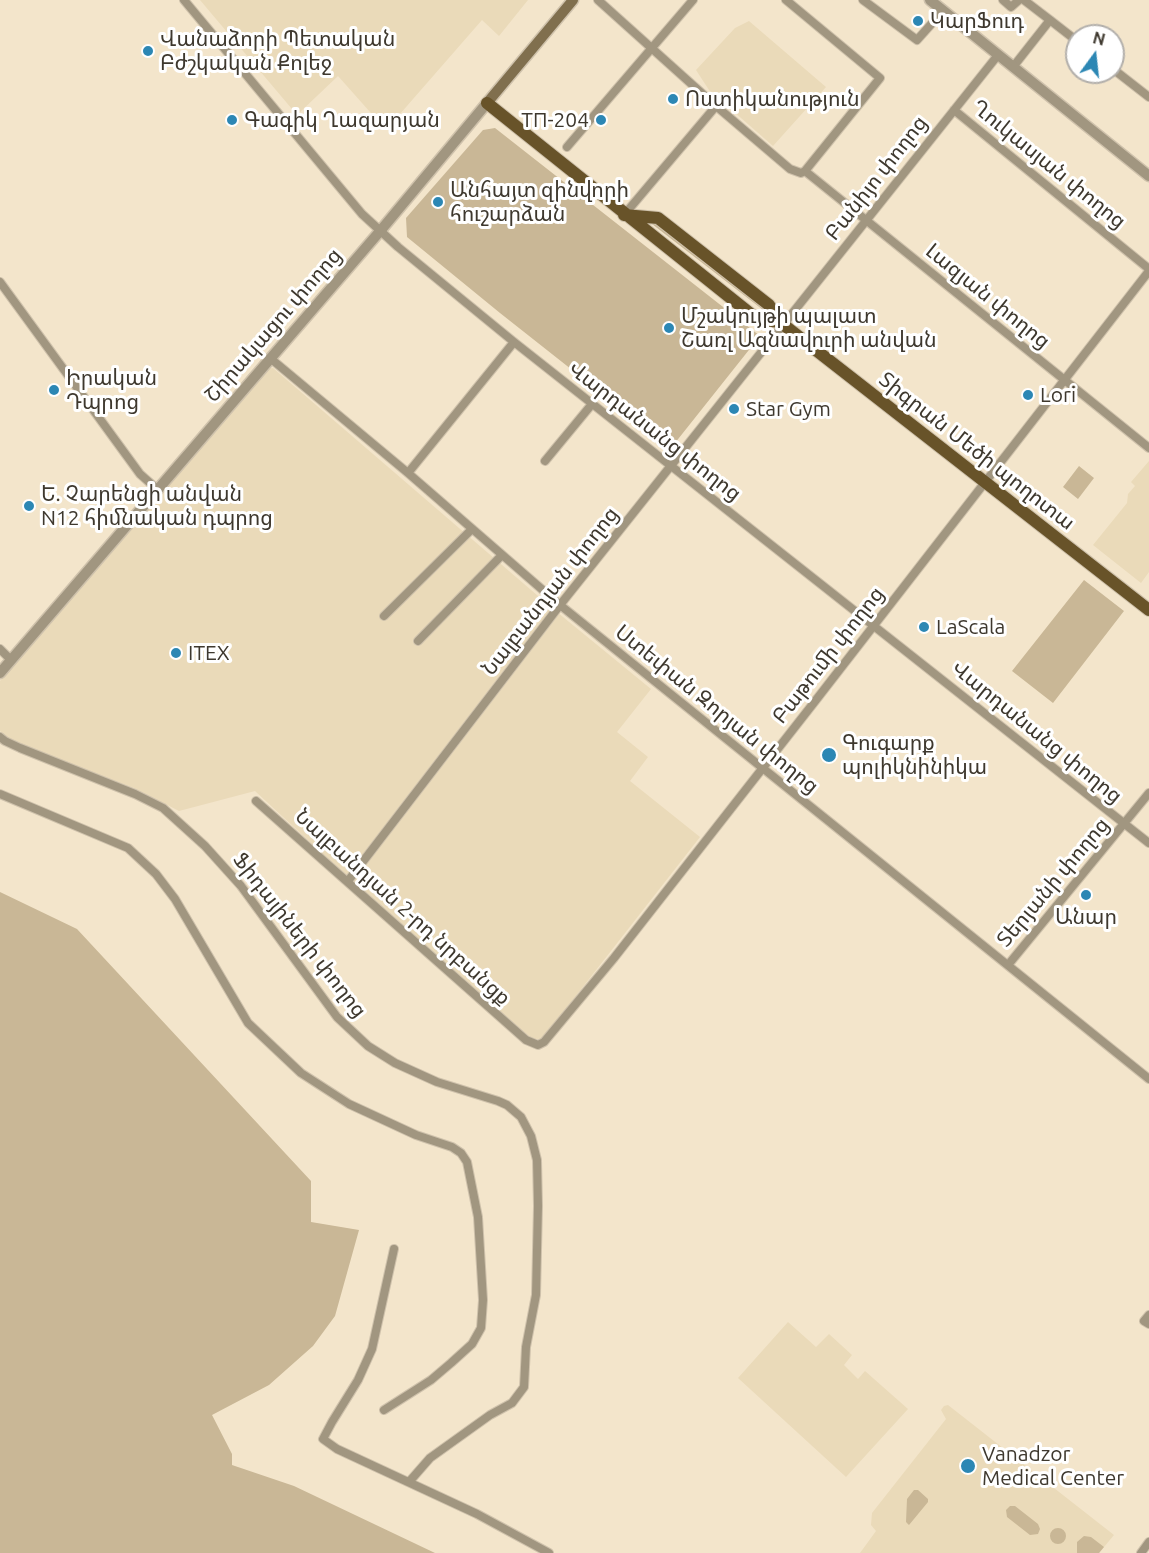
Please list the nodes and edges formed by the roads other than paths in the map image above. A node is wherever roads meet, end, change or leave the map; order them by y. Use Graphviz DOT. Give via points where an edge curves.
graph roads {
  1 [pos="184,0"];
  2 [pos="573,0"];
  3 [pos="598,0"];
  4 [pos="693,0"];
  5 [pos="786,0"];
  6 [pos="863,0"];
  7 [pos="930,0"];
  8 [pos="1003,0"];
  9 [pos="1019,0"];
  10 [pos="1024,0"];
  11 [pos="943,11"];
  12 [pos="1050,20"];
  13 [pos="1065,32"];
  14 [pos="652,49"];
  15 [pos="998,55"];
  16 [pos="1013,67"];
  17 [pos="1125,78"];
  18 [pos="1149,97"];
  19 [pos="487,103"];
  20 [pos="716,106"];
  21 [pos="954,110"];
  22 [pos="567,147"];
  23 [pos="805,171"];
  24 [pos="1149,176"];
  25 [pos="624,215"];
  26 [pos="865,220"];
  27 [pos="381,231"];
  28 [pos="1149,270"];
  29 [pos="0,282"];
  30 [pos="782,324"];
  31 [pos="514,342"];
  32 [pos="270,358"];
  33 [pos="1064,380"];
  34 [pos="592,404"];
  35 [pos="1149,448"];
  36 [pos="545,461"];
  37 [pos="672,467"];
  38 [pos="408,473"];
  39 [pos="985,482"];
  40 [pos="158,490"];
  41 [pos="472,529"];
  42 [pos="502,555"];
  43 [pos="560,605"];
  44 [pos="1149,610"];
  45 [pos="384,616"];
  46 [pos="874,625"];
  47 [pos="418,641"];
  48 [pos="0,649"];
  49 [pos="11,660"];
  50 [pos="0,673"];
  51 [pos="0,737"];
  52 [pos="763,768"];
  53 [pos="1149,793"];
  54 [pos="0,794"];
  55 [pos="256,801"];
  56 [pos="1124,825"];
  57 [pos="1149,843"];
  58 [pos="348,881"];
  59 [pos="1008,965"];
  60 [pos="526,1040"];
  61 [pos="1149,1079"];
  62 [pos="394,1249"];
  63 [pos="384,1410"];
  64 [pos="409,1482"];
  65 [pos="1149,1542"];
  66 [pos="549,1553"];
  67 [pos="1141,1553"];
  1 -- 27 [label="street, Վարդանանց փողոց" via="362,214"];
  2 -- 19 [label="main road, Շիրակացու փողոց"];
  3 -- 14 [label="street, Լազյան փողոց"];
  4 -- 14 [label="street"];
  5 -- 23 [label="street" via="880,78"];
  6 -- 11 [label="street" via="917,40"];
  7 -- 11 [label="street"];
  8 -- 9 [label="street" via="1011,7"];
  10 -- 12 [label="street"];
  11 -- 15 [label="street"];
  12 -- 13 [label="street"];
  12 -- 16 [label="street"];
  14 -- 20 [label="street, Լազյան փողոց"];
  14 -- 22 [label="street"];
  15 -- 16 [label="street"];
  15 -- 21 [label="street, Բանիյո փողոց"];
  16 -- 24 [label="street"];
  17 -- 18 [label="street"];
  19 -- 25 [label="main road, Տիգրան Մեծի պողոտա"];
  19 -- 27 [label="street, Շիրակացու փողոց"];
  20 -- 23 [label="street, Լազյան փողոց" via="790,169"];
  20 -- 25 [label="street"];
  21 -- 26 [label="street, Բանիյո փողոց"];
  21 -- 28 [label="street, Ղուկասյան փողոց"];
  23 -- 26 [label="street, Լազյան փողոց"];
  25 -- 30 [label="main road, Տիգրան Մեծի պողոտա" via="757,319"];
  25 -- 30 [label="main road, Տիգրան Մեծի պողոտա" via="658,218 769,305"];
  26 -- 30 [label="street, Բանիյո փողոց"];
  26 -- 33 [label="street, Լազյան փողոց"];
  27 -- 31 [label="street, Վարդանանց փողոց"];
  27 -- 32 [label="street, Շիրակացու փողոց"];
  28 -- 33 [label="street, Բաթումի փողոց"];
  29 -- 40 [label="street" via="140,474"];
  30 -- 37 [label="street, Նալբանդյան փողոց"];
  30 -- 39 [label="main road, Տիգրան Մեծի պողոտա"];
  31 -- 34 [label="street, Վարդանանց փողոց"];
  31 -- 38 [label="street"];
  32 -- 38 [label="street, Ստեփան Զորյան փողոց"];
  32 -- 40 [label="street, Շիրակացու փողոց"];
  33 -- 35 [label="street, Լազյան փողոց"];
  33 -- 39 [label="street, Բաթումի փողոց"];
  34 -- 36 [label="street"];
  34 -- 37 [label="street, Վարդանանց փողոց"];
  37 -- 43 [label="street, Նալբանդյան փողոց"];
  37 -- 46 [label="street, Վարդանանց փողոց"];
  38 -- 41 [label="street, Ստեփան Զորյան փողոց"];
  39 -- 44 [label="main road, Տիգրան Մեծի պողոտա"];
  39 -- 46 [label="street, Բաթումի փողոց"];
  40 -- 49 [label="street, Շիրակացու փողոց"];
  41 -- 42 [label="street, Ստեփան Զորյան փողոց"];
  41 -- 45 [label="street"];
  42 -- 43 [label="street, Ստեփան Զորյան փողոց"];
  42 -- 47 [label="street"];
  43 -- 52 [label="street, Ստեփան Զորյան փողոց"];
  43 -- 58 [label="street, Նալբանդյան փողոց"];
  46 -- 52 [label="street, Բաթումի փողոց"];
  46 -- 56 [label="street, Վարդանանց փողոց"];
  48 -- 49 [label="street"];
  49 -- 50 [label="street, Շիրակացու փողոց"];
  51 -- 64 [label="street, Ֆիդայիների փողոց" via="163,808 241,886 337,1017 368,1046 437,1082 498,1101 521,1117 537,1160 538,1190 536,1295 526,1347 524,1387 512,1403 430,1458"];
  52 -- 59 [label="street, Ստեփան Զորյան փողոց"];
  52 -- 60 [label="street, Բաթումի փողոց" via="544,1042 538,1045"];
  53 -- 56 [label="street, Տերյանի փողոց"];
  54 -- 63 [label="street" via="128,848 175,899 248,1023 293,1065 349,1104 452,1147 467,1162 478,1216 481,1328 472,1344 451,1363"];
  55 -- 58 [label="street, Նալբանդյան 2-րդ նրբանցք"];
  56 -- 57 [label="street, Վարդանանց փողոց"];
  56 -- 59 [label="street, Տերյանի փողոց"];
  58 -- 60 [label="street, Նալբանդյան 2-րդ նրբանցք"];
  59 -- 61 [label="street, Ստեփան Զորյան փողոց"];
  62 -- 64 [label="street" via="372,1349 323,1439"];
  64 -- 66 [label="street"];
  65 -- 67 [label="street"];
}
